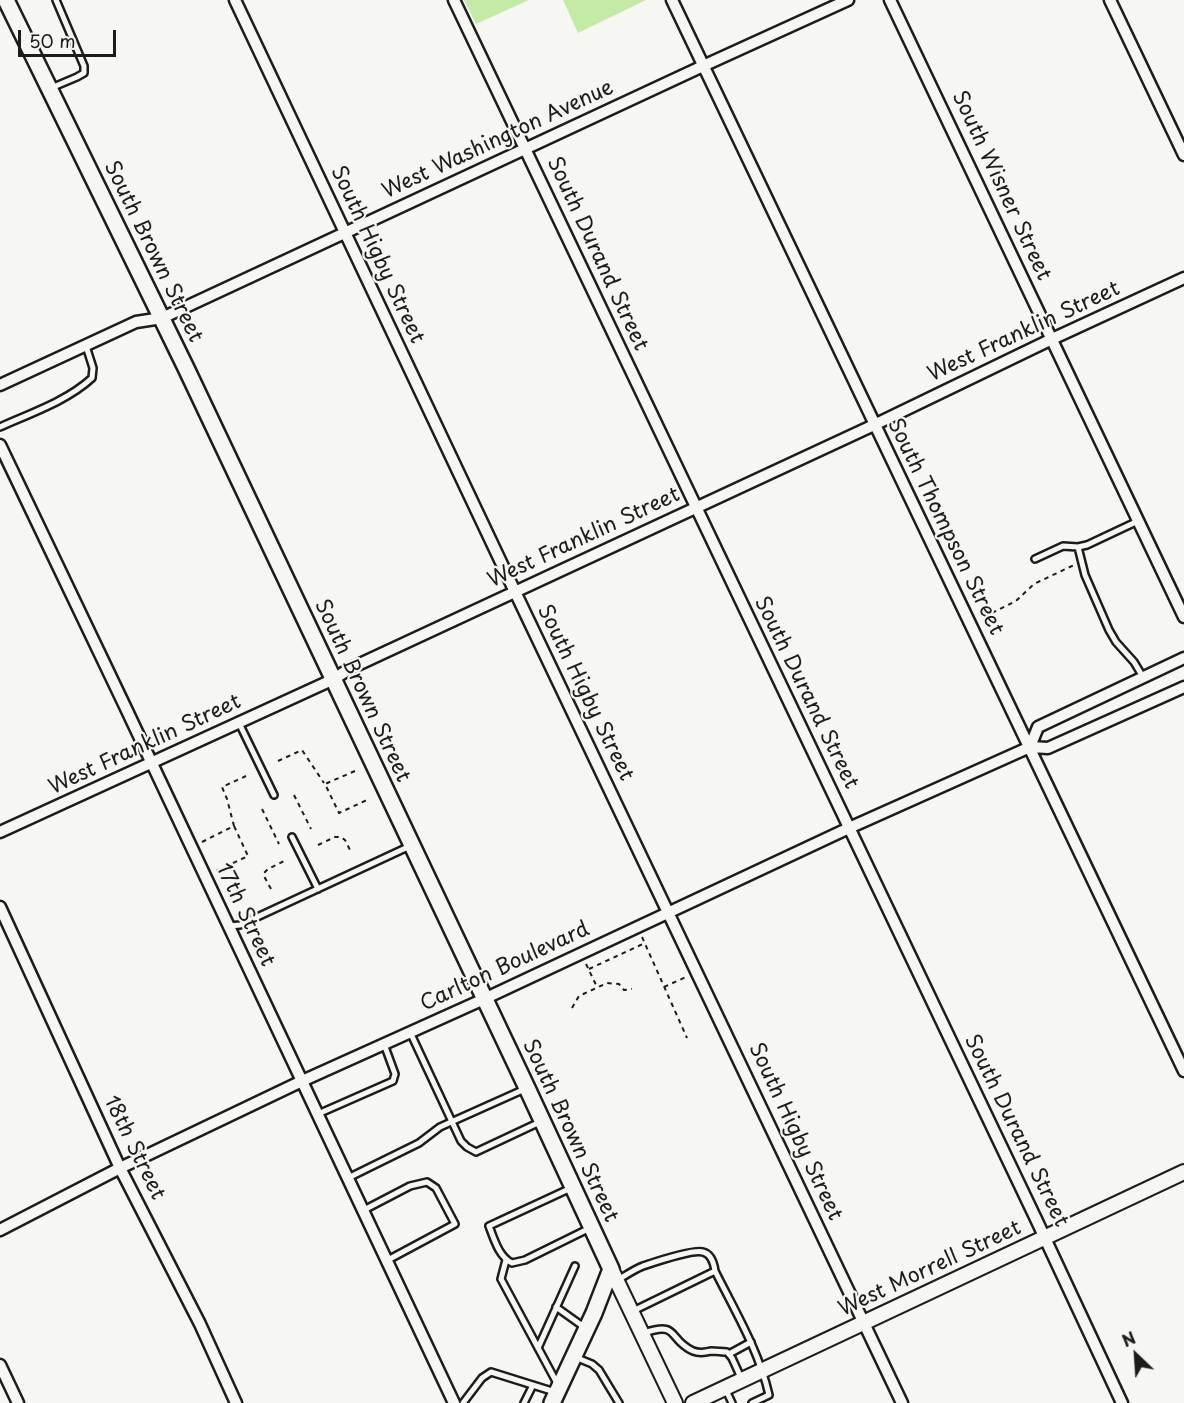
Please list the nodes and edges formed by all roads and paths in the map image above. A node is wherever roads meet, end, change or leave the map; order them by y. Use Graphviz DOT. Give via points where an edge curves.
graph roads {
  1 [pos="56,0"];
  2 [pos="235,0"];
  3 [pos="454,0"];
  4 [pos="672,0"];
  5 [pos="848,0"];
  6 [pos="890,0"];
  7 [pos="1110,0"];
  8 [pos="5,4"];
  9 [pos="703,66"];
  10 [pos="50,89"];
  11 [pos="525,149"];
  12 [pos="1184,155"];
  13 [pos="345,233"];
  14 [pos="1184,278"];
  15 [pos="162,318"];
  16 [pos="1052,339"];
  17 [pos="86,346"];
  18 [pos="0,385"];
  19 [pos="874,425"];
  20 [pos="0,427"];
  21 [pos="0,445"];
  22 [pos="695,507"];
  23 [pos="1139,521"];
  24 [pos="1078,547"];
  25 [pos="1035,559"];
  26 [pos="1082,561"];
  27 [pos="515,591"];
  28 [pos="1184,616"];
  29 [pos="984,617"];
  30 [pos="1184,658"];
  31 [pos="1143,677"];
  32 [pos="334,679"];
  33 [pos="1184,687"];
  34 [pos="239,723"];
  35 [pos="1030,747"];
  36 [pos="278,761"];
  37 [pos="152,764"];
  38 [pos="356,771"];
  39 [pos="246,776"];
  40 [pos="325,784"];
  41 [pos="274,795"];
  42 [pos="294,795"];
  43 [pos="369,800"];
  44 [pos="262,809"];
  45 [pos="234,826"];
  46 [pos="849,828"];
  47 [pos="311,829"];
  48 [pos="0,832"];
  49 [pos="292,837"];
  50 [pos="200,842"];
  51 [pos="279,844"];
  52 [pos="318,845"];
  53 [pos="412,845"];
  54 [pos="351,852"];
  55 [pos="286,860"];
  56 [pos="214,872"];
  57 [pos="271,889"];
  58 [pos="318,889"];
  59 [pos="0,907"];
  60 [pos="668,912"];
  61 [pos="228,926"];
  62 [pos="642,937"];
  63 [pos="645,943"];
  64 [pos="586,964"];
  65 [pos="589,969"];
  66 [pos="688,976"];
  67 [pos="597,987"];
  68 [pos="664,987"];
  69 [pos="632,989"];
  70 [pos="484,999"];
  71 [pos="572,1008"];
  72 [pos="410,1032"];
  73 [pos="687,1038"];
  74 [pos="384,1044"];
  75 [pos="1184,1071"];
  76 [pos="302,1081"];
  77 [pos="527,1088"];
  78 [pos="317,1114"];
  79 [pos="452,1121"];
  80 [pos="542,1121"];
  81 [pos="120,1168"];
  82 [pos="1184,1172"];
  83 [pos="346,1178"];
  84 [pos="572,1187"];
  85 [pos="362,1211"];
  86 [pos="591,1227"];
  87 [pos="0,1230"];
  88 [pos="1045,1238"];
  89 [pos="506,1260"];
  90 [pos="386,1261"];
  91 [pos="575,1266"];
  92 [pos="716,1271"];
  93 [pos="614,1275"];
  94 [pos="556,1307"];
  95 [pos="631,1311"];
  96 [pos="864,1324"];
  97 [pos="586,1329"];
  98 [pos="642,1334"];
  99 [pos="751,1342"];
  100 [pos="538,1348"];
  101 [pos="729,1354"];
  102 [pos="573,1357"];
  103 [pos="0,1365"];
  104 [pos="763,1371"];
  105 [pos="742,1381"];
  106 [pos="533,1385"];
  107 [pos="725,1388"];
  108 [pos="556,1394"];
  109 [pos="617,1401"];
  110 [pos="18,1403"];
  111 [pos="236,1403"];
  112 [pos="454,1403"];
  113 [pos="463,1403"];
  114 [pos="524,1403"];
  115 [pos="608,1403"];
  116 [pos="675,1403"];
  117 [pos="693,1403"];
  118 [pos="732,1403"];
  119 [pos="752,1403"];
  120 [pos="902,1403"];
  121 [pos="1122,1403"];
  1 -- 10 [label="lane" via="84,73"];
  2 -- 13 [label="street, South Higby Street"];
  3 -- 11 [label="street, South Durand Street"];
  4 -- 9 [label="street, South Thompson Street"];
  5 -- 9 [label="street, West Washington Avenue"];
  6 -- 16 [label="street, South Wisner Street"];
  7 -- 12 [label="street"];
  8 -- 10 [label="main road, South Brown Street"];
  9 -- 11 [label="street, West Washington Avenue"];
  9 -- 19 [label="street, South Thompson Street"];
  10 -- 15 [label="main road, South Brown Street"];
  11 -- 13 [label="street, West Washington Avenue"];
  11 -- 22 [label="street, South Durand Street"];
  13 -- 15 [label="street, West Washington Avenue"];
  13 -- 27 [label="street, South Higby Street"];
  14 -- 16 [label="street, West Franklin Street"];
  15 -- 17 [label="street, West Washington Avenue" via="136,322"];
  15 -- 32 [label="main road, South Brown Street"];
  16 -- 19 [label="street, West Franklin Street"];
  16 -- 23 [label="street, South Wisner Street"];
  17 -- 18 [label="street, West Washington Avenue"];
  17 -- 20 [label="lane" via="92,378 66,396"];
  19 -- 22 [label="street, West Franklin Street"];
  19 -- 35 [label="street, South Thompson Street"];
  21 -- 37 [label="street, 17th Street"];
  22 -- 27 [label="street, West Franklin Street"];
  22 -- 46 [label="street, South Durand Street"];
  23 -- 24 [label="lane"];
  23 -- 28 [label="street, South Wisner Street"];
  24 -- 25 [label="lane" via="1063,546"];
  24 -- 26 [label="lane"];
  26 -- 29 [label="path" via="1034,584 1016,601"];
  26 -- 31 [label="lane" via="1109,630"];
  27 -- 32 [label="street, West Franklin Street"];
  27 -- 60 [label="street, South Higby Street"];
  30 -- 31 [label="street"];
  31 -- 35 [label="street" via="1038,727"];
  32 -- 34 [label="street, West Franklin Street"];
  32 -- 53 [label="main road, South Brown Street"];
  33 -- 35 [label="street, Carlton Boulevard" via="1048,748"];
  34 -- 37 [label="street, West Franklin Street"];
  34 -- 41 [label="lane"];
  35 -- 46 [label="street, Carlton Boulevard"];
  35 -- 75 [label="street, South Thompson Street"];
  36 -- 40 [label="path" via="302,750"];
  37 -- 48 [label="street, West Franklin Street"];
  37 -- 61 [label="street, 17th Street"];
  38 -- 40 [label="path"];
  39 -- 45 [label="path" via="222,787"];
  40 -- 43 [label="path" via="339,813"];
  42 -- 47 [label="path"];
  44 -- 51 [label="path"];
  45 -- 50 [label="path"];
  45 -- 56 [label="path" via="248,856"];
  46 -- 60 [label="street, Carlton Boulevard"];
  46 -- 88 [label="street, South Durand Street"];
  49 -- 58 [label="lane"];
  52 -- 54 [label="path" via="341,837"];
  53 -- 58 [label="lane"];
  53 -- 70 [label="main road, South Brown Street"];
  55 -- 57 [label="path" via="264,873"];
  58 -- 61 [label="lane" via="240,925"];
  59 -- 81 [label="street, 18th Street"];
  60 -- 70 [label="street, Carlton Boulevard"];
  60 -- 96 [label="street, South Higby Street"];
  61 -- 76 [label="street, 17th Street"];
  62 -- 63 [label="path"];
  63 -- 65 [label="path"];
  63 -- 68 [label="path"];
  64 -- 65 [label="path"];
  65 -- 67 [label="path"];
  66 -- 68 [label="path"];
  67 -- 69 [label="path" via="608,983"];
  67 -- 71 [label="path" via="579,996"];
  68 -- 73 [label="path"];
  70 -- 72 [label="street, Carlton Boulevard"];
  70 -- 77 [label="main road, South Brown Street"];
  72 -- 74 [label="street, Carlton Boulevard"];
  72 -- 79 [label="lane"];
  74 -- 76 [label="street, Carlton Boulevard"];
  74 -- 78 [label="lane" via="395,1074 393,1081"];
  76 -- 78 [label="street, 17th Street"];
  76 -- 81 [label="street, Carlton Boulevard"];
  77 -- 79 [label="lane"];
  77 -- 80 [label="main road, South Brown Street"];
  78 -- 83 [label="street, 17th Street"];
  79 -- 80 [label="lane" via="461,1141 476,1152"];
  79 -- 83 [label="lane" via="419,1143"];
  80 -- 84 [label="main road, South Brown Street"];
  81 -- 87 [label="street, Carlton Boulevard"];
  81 -- 111 [label="street, 18th Street"];
  82 -- 88 [label="street, West Morrell Street"];
  83 -- 85 [label="street, 17th Street"];
  84 -- 86 [label="main road, South Brown Street"];
  84 -- 89 [label="lane" via="489,1226"];
  85 -- 90 [label="street, 17th Street"];
  85 -- 90 [label="lane" via="410,1186 427,1182 436,1188 455,1224"];
  86 -- 89 [label="lane" via="525,1260"];
  86 -- 93 [label="main road, South Brown Street"];
  88 -- 96 [label="street, West Morrell Street"];
  88 -- 121 [label="street, South Durand Street"];
  89 -- 100 [label="lane" via="501,1279"];
  90 -- 112 [label="street, 17th Street"];
  91 -- 94 [label="lane"];
  92 -- 93 [label="lane" via="709,1255 693,1251"];
  92 -- 95 [label="lane"];
  92 -- 99 [label="lane"];
  93 -- 95 [label="street, South Brown Street"];
  93 -- 97 [label="main road"];
  94 -- 97 [label="lane"];
  94 -- 100 [label="lane"];
  95 -- 98 [label="street, South Brown Street"];
  96 -- 104 [label="street, West Morrell Street"];
  96 -- 120 [label="street, South Higby Street"];
  97 -- 102 [label="main road"];
  98 -- 101 [label="lane" via="666,1328 692,1350"];
  98 -- 116 [label="street, South Brown Street"];
  99 -- 101 [label="lane"];
  99 -- 104 [label="lane"];
  100 -- 108 [label="lane"];
  101 -- 105 [label="lane"];
  102 -- 108 [label="main road"];
  102 -- 109 [label="lane" via="599,1370"];
  103 -- 110 [label="street"];
  104 -- 105 [label="street, West Morrell Street"];
  104 -- 119 [label="lane" via="769,1395"];
  105 -- 107 [label="street, West Morrell Street"];
  106 -- 108 [label="lane"];
  106 -- 113 [label="lane" via="491,1372"];
  106 -- 114 [label="lane"];
  107 -- 117 [label="street, West Morrell Street"];
  107 -- 118 [label="lane"];
  109 -- 115 [label="lane"];
}
